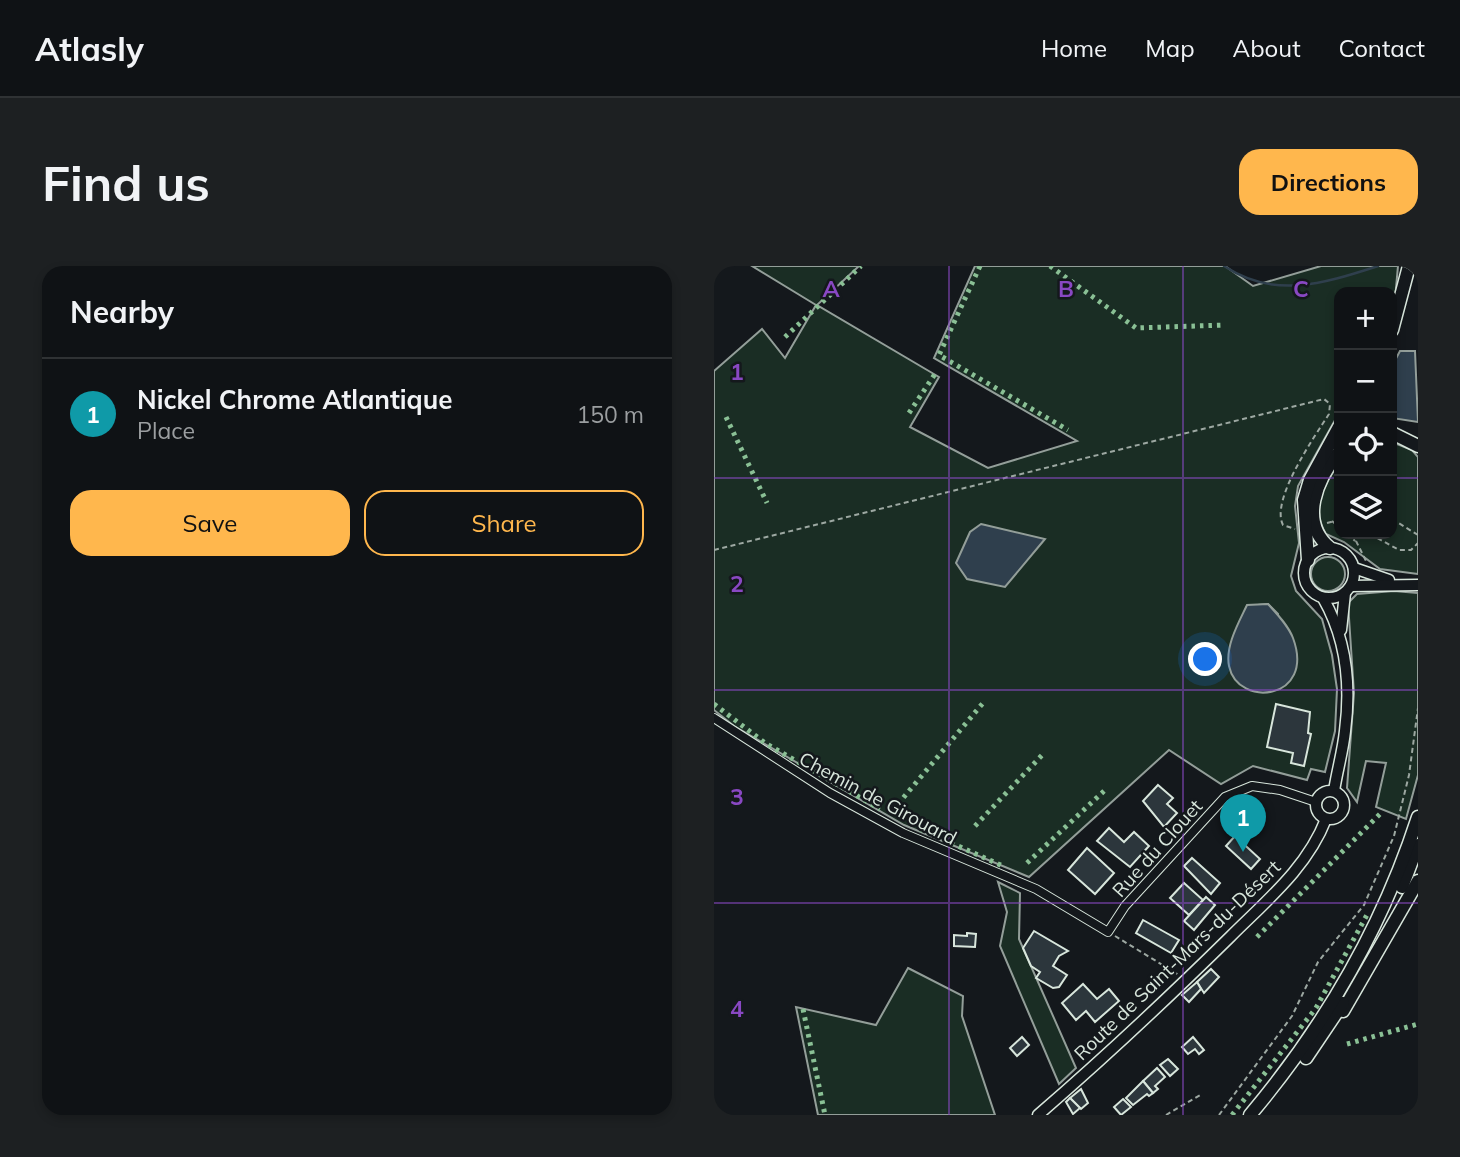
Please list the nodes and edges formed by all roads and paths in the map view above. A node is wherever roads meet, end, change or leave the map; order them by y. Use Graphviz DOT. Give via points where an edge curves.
graph roads {
  1 [pos="1409,266"];
  2 [pos="1397,311"];
  3 [pos="1334,435"];
  4 [pos="1397,436"];
  5 [pos="1418,446"];
  6 [pos="1334,460"];
  7 [pos="1332,521"];
  8 [pos="1397,522"];
  9 [pos="1324,524"];
  10 [pos="1295,529"];
  11 [pos="1418,535"];
  12 [pos="1353,539"];
  13 [pos="1379,539"];
  14 [pos="1356,541"];
  15 [pos="1418,542"];
  16 [pos="1330,548"];
  17 [pos="714,550"];
  18 [pos="1308,560"];
  19 [pos="1366,567"];
  20 [pos="1354,568"];
  21 [pos="1402,584"];
  22 [pos="1418,585"];
  23 [pos="1348,590"];
  24 [pos="1323,598"];
  25 [pos="1342,643"];
  26 [pos="1418,708"];
  27 [pos="714,718"];
  28 [pos="1334,791"];
  29 [pos="1316,802"];
  30 [pos="1418,817"];
  31 [pos="1326,819"];
  32 [pos="1418,845"];
  33 [pos="1418,881"];
  34 [pos="1108,932"];
  35 [pos="1187,979"];
  36 [pos="1327,1030"];
  37 [pos="1202,1094"];
  38 [pos="1038,1115"];
  39 [pos="1166,1115"];
  40 [pos="1219,1115"];
  41 [pos="1250,1115"];
  42 [pos="1260,1115"];
  1 -- 2 [label="main road"];
  3 -- 18 [label="main road" via="1304,500"];
  4 -- 5 [label="main road"];
  6 -- 16 [label="main road" via="1313,501 1316,533"];
  7 -- 9 [label="path"];
  8 -- 11 [label="path"];
  10 -- 17 [label="path" via="1284,527 1280,519 1290,480 1331,411 1326,400"];
  12 -- 14 [label="path"];
  13 -- 15 [label="path" via="1402,551 1413,549"];
  14 -- 19 [label="path"];
  16 -- 18 [label="main road"];
  16 -- 20 [label="main road" via="1343,553"];
  18 -- 24 [label="main road" via="1306,582"];
  20 -- 21 [label="main road"];
  20 -- 23 [label="main road"];
  21 -- 22 [label="main road"];
  21 -- 23 [label="main road"];
  23 -- 24 [label="main road"];
  23 -- 25 [label="main road"];
  24 -- 25 [label="main road"];
  25 -- 28 [label="main road" via="1348,696"];
  26 -- 40 [label="path" via="1409,775 1394,836 1364,905 1318,962 1292,1016"];
  27 -- 34 [label="street, Chemin de Girouard" via="867,813 953,856 1036,889"];
  28 -- 29 [label="main road" via="1321,794"];
  28 -- 31 [label="main road" via="1344,800 1344,809 1339,816"];
  29 -- 31 [label="main road"];
  29 -- 34 [label="street, Rue du Clouet" via="1252,786 1225,797 1125,906"];
  30 -- 41 [label="main road" via="1389,895 1353,970 1292,1063"];
  31 -- 35 [label="main road, Route de Saint-Mars-du-Désert" via="1317,842 1284,884"];
  32 -- 36 [label="main road" via="1373,949"];
  33 -- 36 [label="main road" via="1348,1003"];
  34 -- 35 [label="path"];
  35 -- 38 [label="main road, Route de Saint-Mars-du-Désert"];
  36 -- 42 [label="main road"];
  37 -- 39 [label="path"];
}
